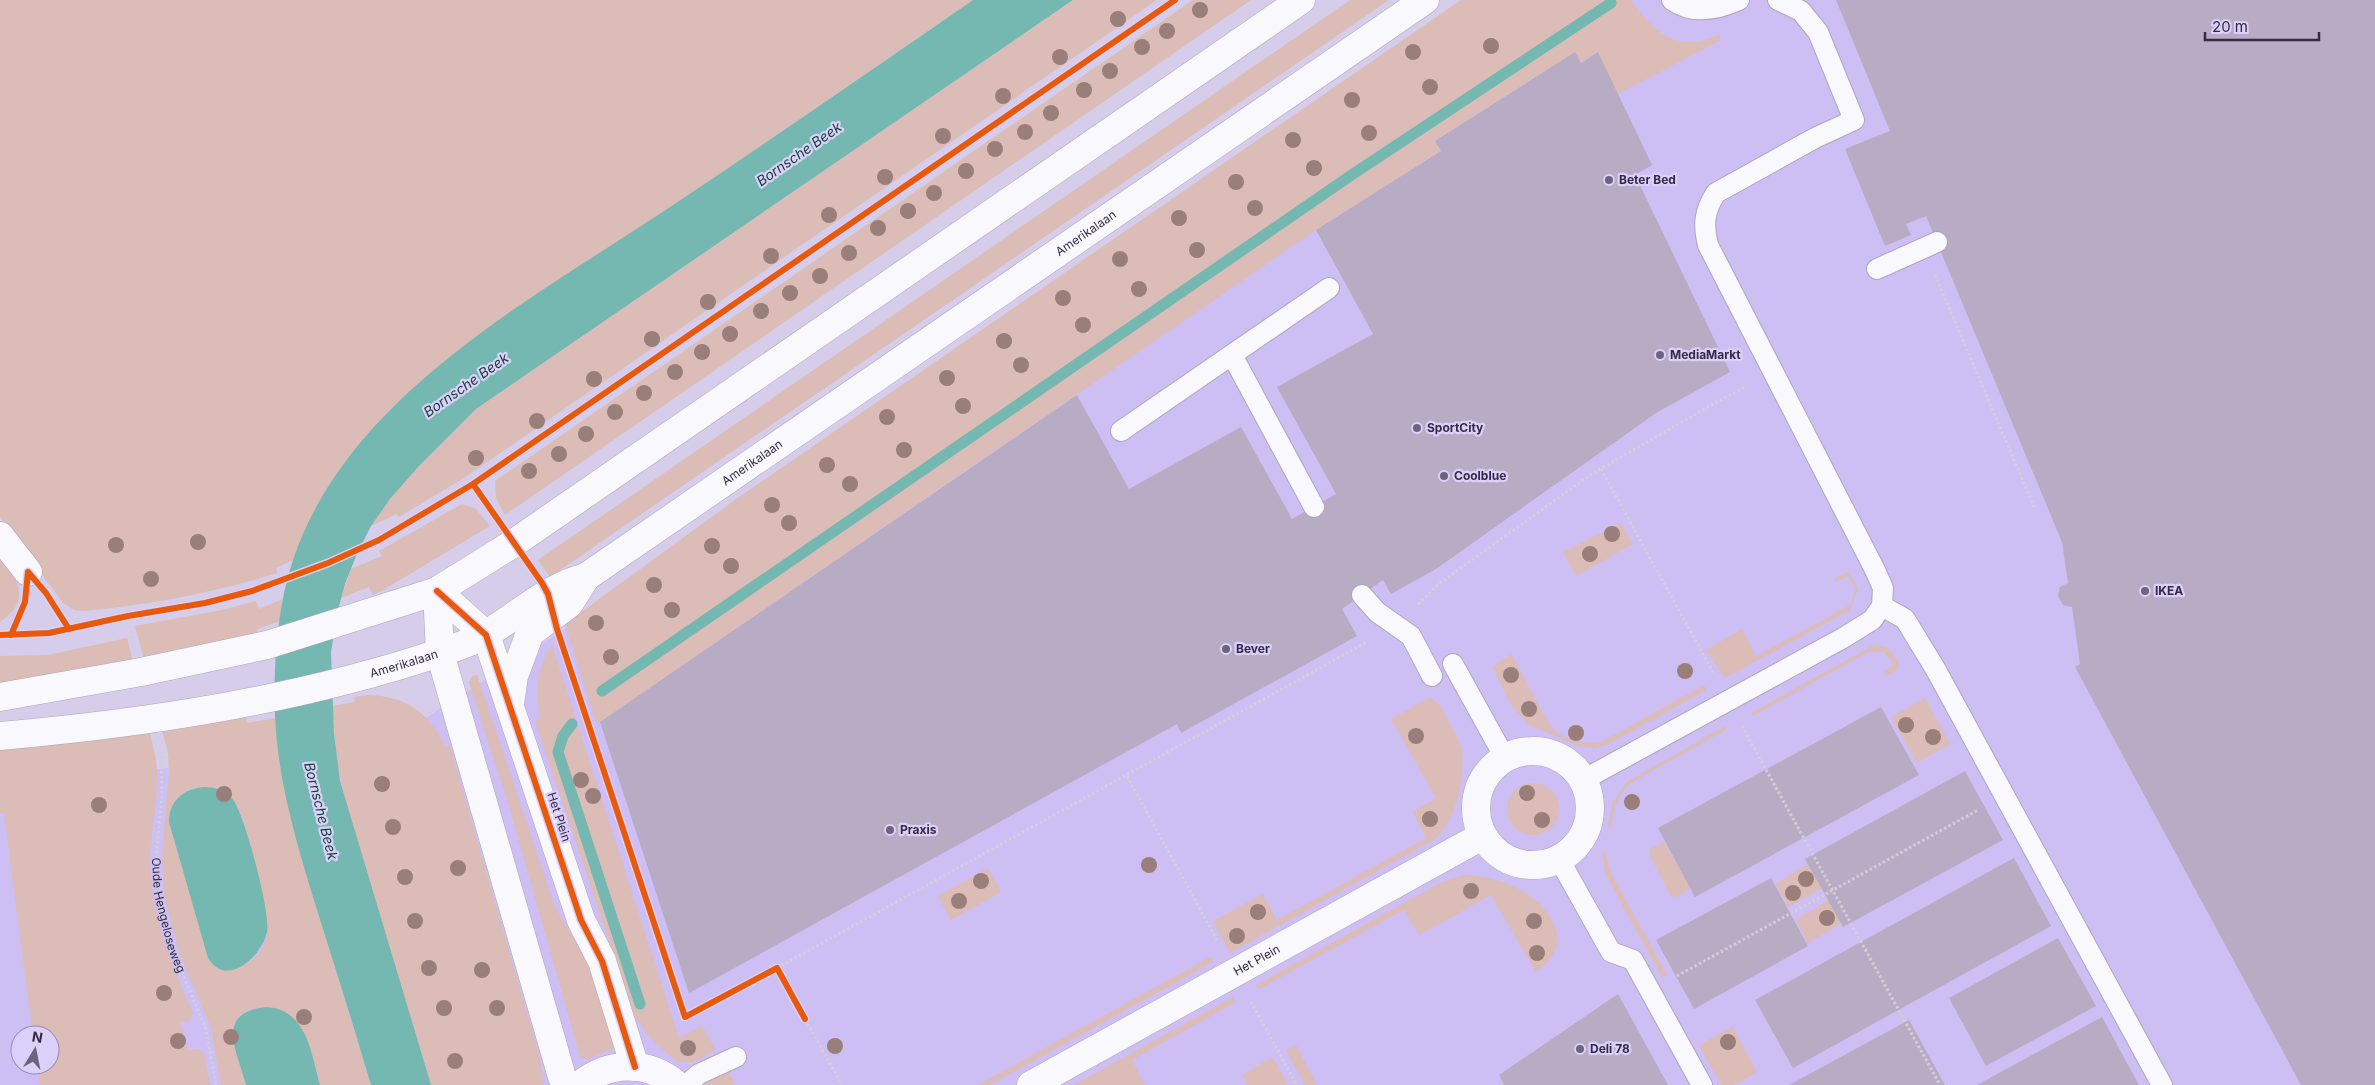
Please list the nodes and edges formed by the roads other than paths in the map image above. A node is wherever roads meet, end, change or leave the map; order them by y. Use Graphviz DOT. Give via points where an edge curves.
graph roads {
  1 [pos="1301,0"];
  2 [pos="1425,0"];
  3 [pos="1672,0"];
  4 [pos="1739,0"];
  5 [pos="1778,0"];
  6 [pos="1930,245"];
  7 [pos="1877,269"];
  8 [pos="1329,288"];
  9 [pos="1232,355"];
  10 [pos="1122,431"];
  11 [pos="1314,507"];
  12 [pos="0,536"];
  13 [pos="28,572"];
  14 [pos="586,577"];
  15 [pos="437,591"];
  16 [pos="1362,595"];
  17 [pos="1882,606"];
  18 [pos="486,635"];
  19 [pos="440,652"];
  20 [pos="1453,664"];
  21 [pos="1432,676"];
  22 [pos="0,697"];
  23 [pos="509,705"];
  24 [pos="0,736"];
  25 [pos="1504,758"];
  26 [pos="1583,780"];
  27 [pos="1482,836"];
  28 [pos="1559,859"];
  29 [pos="736,1056"];
  30 [pos="634,1067"];
  31 [pos="566,1085"];
  32 [pos="580,1085"];
  33 [pos="677,1085"];
  34 [pos="686,1085"];
  35 [pos="1031,1085"];
  36 [pos="1702,1085"];
  37 [pos="2162,1085"];
  1 -- 15 [label="main road" via="522,537"];
  2 -- 14 [label="main road, Amerikalaan"];
  3 -- 4 [label="lane" via="1685,7 1707,10"];
  5 -- 17 [label="lane" via="1801,11 1818,32 1854,120 1716,193 1707,206 1704,230 1708,245 1875,570 1883,588"];
  6 -- 7 [label="lane"];
  8 -- 9 [label="lane"];
  9 -- 10 [label="lane"];
  9 -- 11 [label="lane"];
  12 -- 13 [label="main road"];
  14 -- 18 [label="main road, Amerikalaan" via="566,582"];
  14 -- 23 [label="main road, Het Plein" via="569,604 530,633 514,676"];
  15 -- 18 [label="main road, Het Plein"];
  15 -- 19 [label="main road"];
  15 -- 22 [label="main road" via="267,645"];
  16 -- 21 [label="lane" via="1377,612 1411,636"];
  17 -- 26 [label="lane" via="1872,620 1843,638"];
  17 -- 37 [label="lane" via="1906,619"];
  18 -- 19 [label="main road, Amerikalaan"];
  18 -- 23 [label="main road, Het Plein"];
  19 -- 24 [label="main road, Amerikalaan" via="343,683 260,700 88,727"];
  19 -- 31 [label="main road"];
  20 -- 25 [label="lane"];
  23 -- 30 [label="main road, Het Plein" via="581,920 602,961"];
  25 -- 26 [label="main road" via="1526,751 1546,752 1571,765"];
  25 -- 27 [label="main road" via="1486,774 1478,791 1476,819"];
  26 -- 28 [label="main road" via="1590,807 1588,826 1579,842"];
  27 -- 28 [label="main road" via="1495,851 1520,865 1539,866"];
  27 -- 35 [label="main road, Het Plein"];
  28 -- 36 [label="lane" via="1611,952 1633,960"];
  29 -- 34 [label="lane" via="699,1074"];
  30 -- 32 [label="main road" via="618,1066"];
  30 -- 33 [label="main road" via="654,1071"];
}
